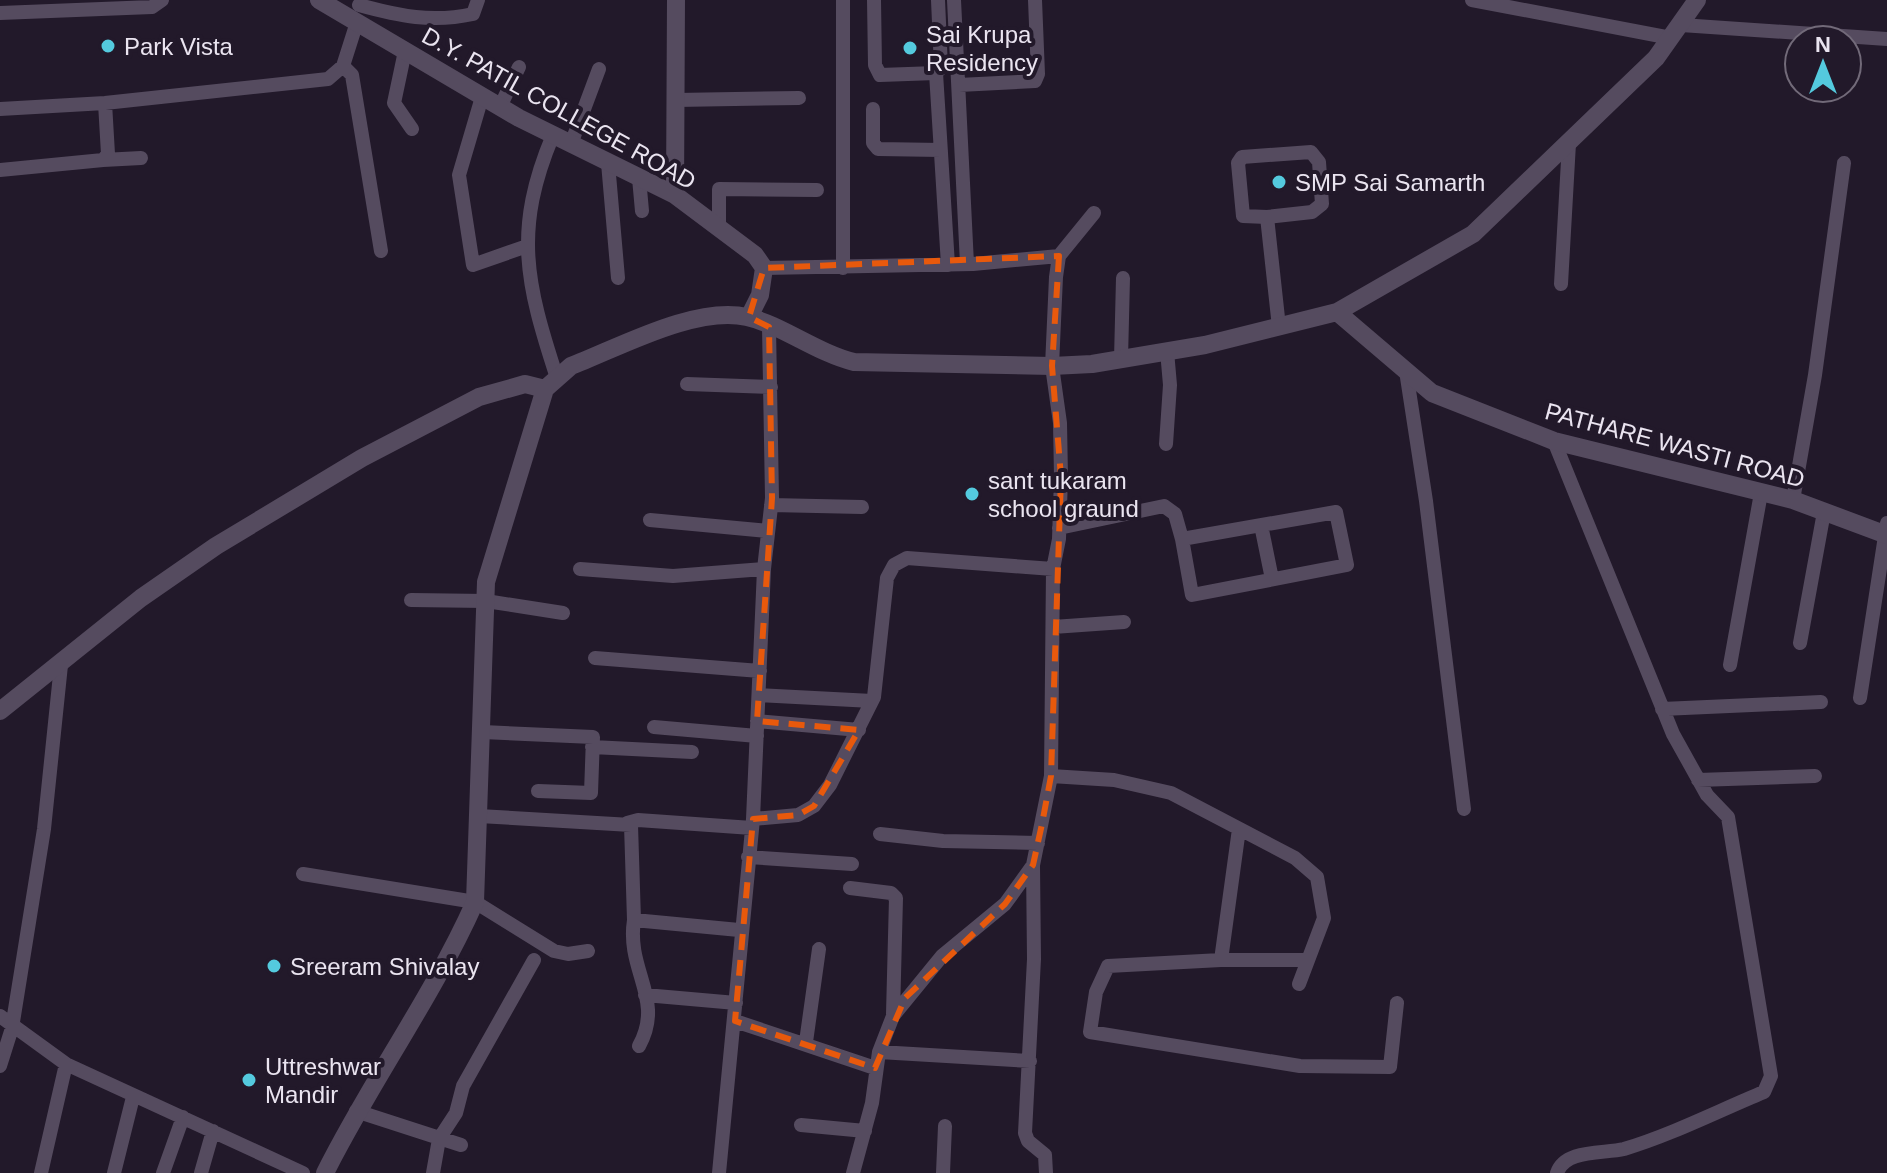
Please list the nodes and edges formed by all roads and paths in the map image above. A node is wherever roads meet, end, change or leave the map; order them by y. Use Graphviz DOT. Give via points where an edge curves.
graph roads {
  1 [pos="162,0"];
  2 [pos="319,0"];
  3 [pos="478,0"];
  4 [pos="676,0"];
  5 [pos="843,0"];
  6 [pos="874,0"];
  7 [pos="938,0"];
  8 [pos="954,0"];
  9 [pos="1035,0"];
  10 [pos="1472,0"];
  11 [pos="1697,0"];
  12 [pos="0,13"];
  13 [pos="358,14"];
  14 [pos="1676,32"];
  15 [pos="1887,39"];
  16 [pos="405,51"];
  17 [pos="343,66"];
  18 [pos="519,67"];
  19 [pos="599,69"];
  20 [pos="936,73"];
  21 [pos="959,85"];
  22 [pos="482,97"];
  23 [pos="799,98"];
  24 [pos="676,100"];
  25 [pos="105,103"];
  26 [pos="500,107"];
  27 [pos="0,109"];
  28 [pos="873,109"];
  29 [pos="412,129"];
  30 [pos="553,135"];
  31 [pos="1569,143"];
  32 [pos="571,144"];
  33 [pos="941,150"];
  34 [pos="141,158"];
  35 [pos="103,160"];
  36 [pos="608,163"];
  37 [pos="1844,163"];
  38 [pos="0,170"];
  39 [pos="639,178"];
  40 [pos="817,190"];
  41 [pos="675,195"];
  42 [pos="642,211"];
  43 [pos="1094,213"];
  44 [pos="1267,217"];
  45 [pos="719,228"];
  46 [pos="527,246"];
  47 [pos="381,251"];
  48 [pos="1059,256"];
  49 [pos="967,264"];
  50 [pos="948,265"];
  51 [pos="764,268"];
  52 [pos="843,268"];
  53 [pos="618,278"];
  54 [pos="1123,278"];
  55 [pos="1561,284"];
  56 [pos="1337,312"];
  57 [pos="749,317"];
  58 [pos="769,327"];
  59 [pos="1279,327"];
  60 [pos="1167,351"];
  61 [pos="1121,359"];
  62 [pos="1052,366"];
  63 [pos="1406,371"];
  64 [pos="551,383"];
  65 [pos="687,384"];
  66 [pos="771,387"];
  67 [pos="1554,441"];
  68 [pos="1166,444"];
  69 [pos="1761,493"];
  70 [pos="1793,500"];
  71 [pos="771,505"];
  72 [pos="862,507"];
  73 [pos="1824,512"];
  74 [pos="650,520"];
  75 [pos="1261,525"];
  76 [pos="1059,528"];
  77 [pos="768,531"];
  78 [pos="1887,531"];
  79 [pos="1182,539"];
  80 [pos="580,569"];
  81 [pos="764,569"];
  82 [pos="1053,569"];
  83 [pos="1272,579"];
  84 [pos="411,600"];
  85 [pos="486,601"];
  86 [pos="563,613"];
  87 [pos="1124,622"];
  88 [pos="1053,627"];
  89 [pos="1800,643"];
  90 [pos="595,658"];
  91 [pos="61,665"];
  92 [pos="1730,665"];
  93 [pos="760,671"];
  94 [pos="759,695"];
  95 [pos="1860,698"];
  96 [pos="872,701"];
  97 [pos="1821,702"];
  98 [pos="1662,709"];
  99 [pos="0,711"];
  100 [pos="654,727"];
  101 [pos="757,728"];
  102 [pos="859,730"];
  103 [pos="483,732"];
  104 [pos="592,747"];
  105 [pos="692,752"];
  106 [pos="1051,776"];
  107 [pos="1815,776"];
  108 [pos="1698,780"];
  109 [pos="538,791"];
  110 [pos="1464,809"];
  111 [pos="479,816"];
  112 [pos="627,823"];
  113 [pos="752,823"];
  114 [pos="1239,829"];
  115 [pos="880,834"];
  116 [pos="1038,843"];
  117 [pos="748,857"];
  118 [pos="852,864"];
  119 [pos="1033,865"];
  120 [pos="303,874"];
  121 [pos="850,888"];
  122 [pos="475,902"];
  123 [pos="634,920"];
  124 [pos="739,930"];
  125 [pos="819,949"];
  126 [pos="588,951"];
  127 [pos="534,960"];
  128 [pos="1221,960"];
  129 [pos="1308,960"];
  130 [pos="1299,984"];
  131 [pos="645,995"];
  132 [pos="736,1003"];
  133 [pos="1397,1003"];
  134 [pos="0,1016"];
  135 [pos="893,1016"];
  136 [pos="735,1021"];
  137 [pos="12,1028"];
  138 [pos="806,1042"];
  139 [pos="639,1046"];
  140 [pos="879,1052"];
  141 [pos="1030,1061"];
  142 [pos="66,1064"];
  143 [pos="0,1066"];
  144 [pos="875,1068"];
  145 [pos="133,1097"];
  146 [pos="356,1111"];
  147 [pos="183,1117"];
  148 [pos="801,1125"];
  149 [pos="945,1126"];
  150 [pos="213,1131"];
  151 [pos="865,1131"];
  152 [pos="439,1139"];
  153 [pos="461,1145"];
  154 [pos="41,1173"];
  155 [pos="114,1173"];
  156 [pos="163,1173"];
  157 [pos="201,1173"];
  158 [pos="303,1173"];
  159 [pos="325,1173"];
  160 [pos="433,1173"];
  161 [pos="719,1173"];
  162 [pos="853,1173"];
  163 [pos="943,1173"];
  164 [pos="1046,1173"];
  165 [pos="1557,1173"];
  1 -- 12 [label="street" via="152,7"];
  2 -- 13 [label="street, D.Y. PATIL COLLEGE ROAD"];
  3 -- 13 [label="street" via="473,14 444,20"];
  4 -- 24 [label="street"];
  5 -- 52 [label="street"];
  6 -- 20 [label="street" via="876,72"];
  7 -- 20 [label="street" via="942,61"];
  8 -- 21 [label="street"];
  9 -- 21 [label="street" via="1035,81"];
  10 -- 14 [label="street"];
  11 -- 14 [label="street"];
  13 -- 16 [label="street, D.Y. PATIL COLLEGE ROAD"];
  13 -- 17 [label="street"];
  14 -- 15 [label="street"];
  14 -- 31 [label="street"];
  16 -- 22 [label="street, D.Y. PATIL COLLEGE ROAD"];
  16 -- 29 [label="street" via="394,103"];
  17 -- 25 [label="street" via="328,79"];
  17 -- 47 [label="street" via="352,75"];
  18 -- 26 [label="street"];
  19 -- 32 [label="street"];
  20 -- 33 [label="street"];
  21 -- 49 [label="street"];
  22 -- 26 [label="street, D.Y. PATIL COLLEGE ROAD"];
  22 -- 46 [label="street" via="459,175 473,265"];
  23 -- 24 [label="street"];
  24 -- 41 [label="street"];
  25 -- 27 [label="street"];
  25 -- 35 [label="street" via="108,154"];
  26 -- 30 [label="street, D.Y. PATIL COLLEGE ROAD"];
  28 -- 33 [label="street" via="873,143 878,149"];
  30 -- 32 [label="street, D.Y. PATIL COLLEGE ROAD"];
  30 -- 46 [label="street" via="536,174"];
  31 -- 55 [label="street"];
  31 -- 56 [label="street" via="1473,234"];
  32 -- 36 [label="street, D.Y. PATIL COLLEGE ROAD"];
  33 -- 50 [label="street"];
  34 -- 35 [label="street"];
  35 -- 38 [label="street"];
  36 -- 39 [label="street, D.Y. PATIL COLLEGE ROAD"];
  36 -- 53 [label="street"];
  37 -- 70 [label="street"];
  39 -- 41 [label="street, D.Y. PATIL COLLEGE ROAD"];
  39 -- 42 [label="street"];
  40 -- 45 [label="street" via="719,189"];
  41 -- 45 [label="street, D.Y. PATIL COLLEGE ROAD"];
  43 -- 48 [label="street"];
  44 -- 44 [label="street" via="1243,216 1237,169 1242,157 1316,155 1322,204 1312,212"];
  44 -- 59 [label="street"];
  45 -- 51 [label="street, D.Y. PATIL COLLEGE ROAD"];
  46 -- 64 [label="street"];
  48 -- 49 [label="street"];
  48 -- 62 [label="street"];
  49 -- 50 [label="street"];
  50 -- 52 [label="street"];
  51 -- 52 [label="street"];
  51 -- 57 [label="street" via="760,295"];
  54 -- 61 [label="street"];
  56 -- 59 [label="street"];
  56 -- 63 [label="street, PATHARE WASTI ROAD"];
  57 -- 58 [label="street"];
  57 -- 64 [label="street" via="721,314 693,320 571,366"];
  58 -- 62 [label="street" via="854,362"];
  58 -- 66 [label="street"];
  59 -- 60 [label="street"];
  60 -- 61 [label="street"];
  60 -- 68 [label="street"];
  61 -- 62 [label="street"];
  62 -- 76 [label="street" via="1060,423"];
  63 -- 67 [label="street, PATHARE WASTI ROAD" via="1432,393"];
  63 -- 110 [label="street"];
  64 -- 85 [label="street" via="486,582"];
  64 -- 91 [label="street" via="479,397 362,458 216,546 141,598"];
  65 -- 66 [label="street"];
  66 -- 71 [label="street"];
  67 -- 69 [label="street, PATHARE WASTI ROAD"];
  67 -- 98 [label="street"];
  69 -- 70 [label="street, PATHARE WASTI ROAD"];
  69 -- 92 [label="street"];
  70 -- 73 [label="street, PATHARE WASTI ROAD"];
  71 -- 72 [label="street"];
  71 -- 77 [label="street"];
  73 -- 78 [label="street, PATHARE WASTI ROAD"];
  73 -- 89 [label="street"];
  74 -- 77 [label="street"];
  75 -- 79 [label="street"];
  75 -- 83 [label="street"];
  75 -- 83 [label="street" via="1336,512 1347,565"];
  76 -- 79 [label="street" via="1164,506 1175,514"];
  76 -- 82 [label="street"];
  77 -- 81 [label="street"];
  78 -- 95 [label="street"];
  79 -- 83 [label="street" via="1192,595"];
  80 -- 81 [label="street" via="673,576"];
  81 -- 93 [label="street"];
  82 -- 88 [label="street"];
  82 -- 96 [label="street" via="907,558 894,565 887,578"];
  84 -- 85 [label="street"];
  85 -- 86 [label="street"];
  85 -- 103 [label="street"];
  87 -- 88 [label="street"];
  88 -- 106 [label="street"];
  90 -- 93 [label="street"];
  91 -- 99 [label="street"];
  91 -- 137 [label="street" via="44,829"];
  93 -- 94 [label="street"];
  94 -- 96 [label="street"];
  94 -- 101 [label="street"];
  96 -- 102 [label="street"];
  97 -- 98 [label="street"];
  98 -- 108 [label="street"];
  100 -- 101 [label="street"];
  101 -- 102 [label="street"];
  101 -- 113 [label="street"];
  102 -- 113 [label="street" via="814,806 798,815"];
  103 -- 104 [label="street" via="593,737"];
  103 -- 111 [label="street"];
  104 -- 105 [label="street"];
  104 -- 109 [label="street" via="591,793"];
  106 -- 114 [label="street" via="1114,780 1171,793"];
  106 -- 116 [label="street"];
  107 -- 108 [label="street"];
  108 -- 165 [label="street" via="1731,826 1769,1085 1764,1092 1623,1149 1570,1158"];
  111 -- 112 [label="street"];
  111 -- 122 [label="street"];
  112 -- 113 [label="street"];
  112 -- 123 [label="street" via="633,834"];
  113 -- 117 [label="street"];
  114 -- 128 [label="street"];
  114 -- 129 [label="street" via="1295,858 1317,877 1324,918"];
  115 -- 116 [label="street"];
  116 -- 119 [label="street"];
  117 -- 118 [label="street"];
  117 -- 124 [label="street"];
  119 -- 135 [label="street" via="1005,904 942,956"];
  119 -- 141 [label="street"];
  120 -- 122 [label="street"];
  121 -- 135 [label="street" via="896,898"];
  122 -- 126 [label="street" via="554,951"];
  122 -- 146 [label="street" via="457,942"];
  123 -- 124 [label="street"];
  123 -- 131 [label="street" via="632,952"];
  124 -- 132 [label="street"];
  125 -- 138 [label="street"];
  127 -- 152 [label="street"];
  128 -- 129 [label="street"];
  128 -- 133 [label="street" via="1108,966 1096,992 1090,1032 1300,1066 1390,1067"];
  129 -- 130 [label="street"];
  131 -- 132 [label="street"];
  131 -- 139 [label="street" via="651,1019"];
  132 -- 136 [label="street"];
  134 -- 137 [label="street"];
  135 -- 140 [label="street"];
  136 -- 138 [label="street"];
  136 -- 161 [label="street"];
  137 -- 142 [label="street"];
  137 -- 143 [label="street"];
  138 -- 144 [label="street"];
  140 -- 141 [label="street"];
  140 -- 144 [label="street"];
  141 -- 164 [label="street" via="1025,1133 1045,1155"];
  142 -- 145 [label="street"];
  142 -- 154 [label="street"];
  144 -- 151 [label="street"];
  145 -- 147 [label="street"];
  145 -- 155 [label="street"];
  146 -- 152 [label="street"];
  146 -- 159 [label="street"];
  147 -- 150 [label="street"];
  147 -- 156 [label="street"];
  148 -- 151 [label="street"];
  149 -- 163 [label="street"];
  150 -- 157 [label="street"];
  150 -- 158 [label="street"];
  151 -- 162 [label="street"];
  152 -- 153 [label="street"];
  152 -- 160 [label="street"];
}
